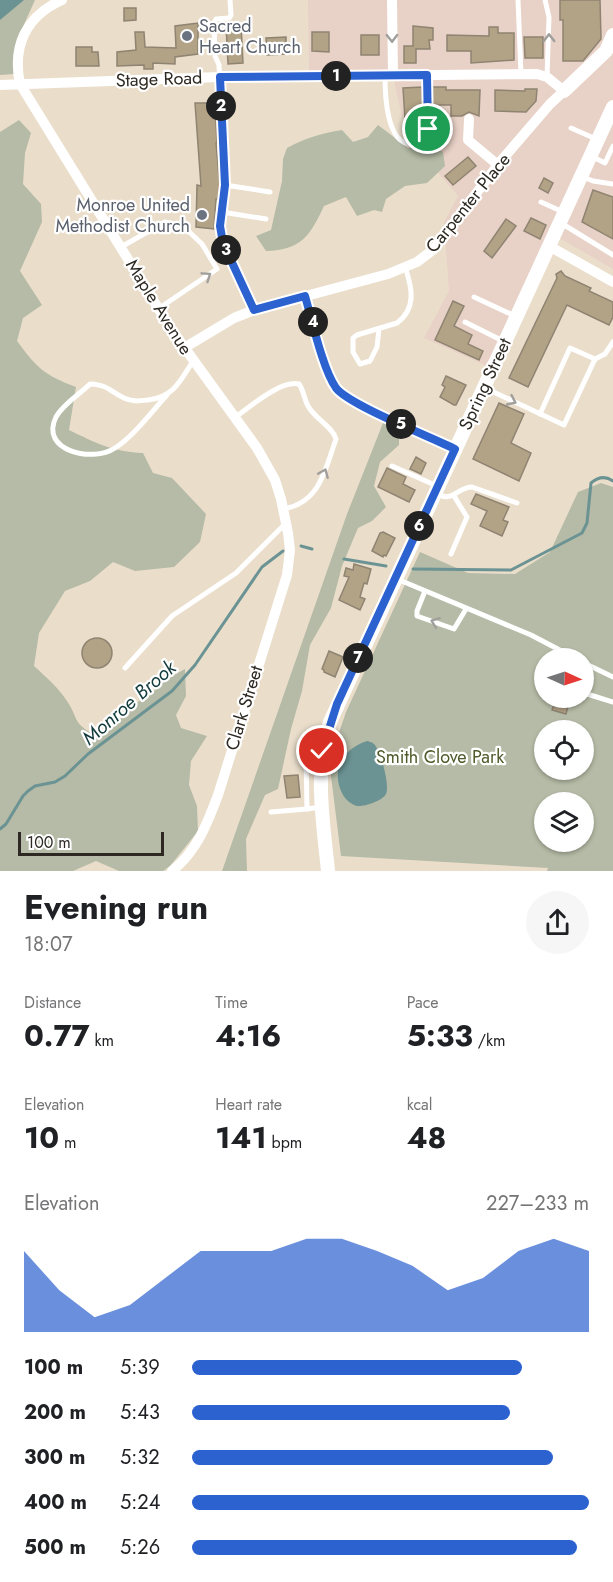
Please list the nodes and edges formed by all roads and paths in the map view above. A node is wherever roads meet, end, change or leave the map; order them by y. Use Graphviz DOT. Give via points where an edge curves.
graph roads {
  1 [pos="62,0"];
  2 [pos="230,0"];
  3 [pos="392,0"];
  4 [pos="518,0"];
  5 [pos="545,0"];
  6 [pos="613,35"];
  7 [pos="520,74"];
  8 [pos="427,75"];
  9 [pos="389,76"];
  10 [pos="548,76"];
  11 [pos="220,77"];
  12 [pos="20,84"];
  13 [pos="0,85"];
  14 [pos="564,91"];
  15 [pos="613,107"];
  16 [pos="469,119"];
  17 [pos="571,128"];
  18 [pos="597,140"];
  19 [pos="613,146"];
  20 [pos="590,156"];
  21 [pos="498,165"];
  22 [pos="581,176"];
  23 [pos="613,184"];
  24 [pos="225,185"];
  25 [pos="270,192"];
  26 [pos="541,202"];
  27 [pos="222,212"];
  28 [pos="562,217"];
  29 [pos="266,219"];
  30 [pos="549,246"];
  31 [pos="121,247"];
  32 [pos="613,255"];
  33 [pos="405,267"];
  34 [pos="613,282"];
  35 [pos="305,296"];
  36 [pos="474,297"];
  37 [pos="158,309"];
  38 [pos="254,310"];
  39 [pos="516,317"];
  40 [pos="465,322"];
  41 [pos="379,328"];
  42 [pos="505,341"];
  43 [pos="613,342"];
  44 [pos="184,348"];
  45 [pos="595,359"];
  46 [pos="193,361"];
  47 [pos="483,387"];
  48 [pos="167,395"];
  49 [pos="540,414"];
  50 [pos="234,418"];
  51 [pos="455,449"];
  52 [pos="392,466"];
  53 [pos="436,490"];
  54 [pos="454,496"];
  55 [pos="517,503"];
  56 [pos="283,509"];
  57 [pos="287,528"];
  58 [pos="452,554"];
  59 [pos="396,578"];
  60 [pos="425,591"];
  61 [pos="466,609"];
  62 [pos="550,648"];
  63 [pos="125,668"];
  64 [pos="594,668"];
  65 [pos="613,677"];
  66 [pos="594,696"];
  67 [pos="613,702"];
  68 [pos="322,751"];
  69 [pos="322,807"];
  70 [pos="307,809"];
  71 [pos="271,812"];
  72 [pos="172,871"];
  73 [pos="328,871"];
  1 -- 12 [label="street" via="32,19 21,41 17,62"];
  2 -- 11 [label="lane" via="229,18 216,19 214,23"];
  3 -- 9 [label="street, one-way"];
  4 -- 7 [label="lane"];
  10 -- 5 [label="lane, one-way" via="549,17"];
  6 -- 14 [label="street" via="606,51"];
  7 -- 8 [label="street, Stage Road"];
  7 -- 10 [label="street, Stage Road"];
  8 -- 9 [label="street, Stage Road"];
  8 -- 9 [label="lane" via="428,136 420,143 408,144 396,135 389,119"];
  9 -- 11 [label="street, Stage Road"];
  10 -- 14 [label="street"];
  11 -- 12 [label="street, Stage Road"];
  11 -- 24 [label="lane"];
  12 -- 13 [label="street, Stage Road"];
  12 -- 31 [label="street, Maple Avenue"];
  14 -- 21 [label="street, Carpenter Place"];
  15 -- 18 [label="street, Spring Street"];
  16 -- 21 [label="street" via="468,140"];
  17 -- 18 [label="lane"];
  18 -- 20 [label="street, Spring Street"];
  19 -- 20 [label="lane" via="605,163"];
  20 -- 22 [label="street, Spring Street"];
  21 -- 33 [label="street, Carpenter Place" via="434,249"];
  22 -- 23 [label="lane"];
  22 -- 28 [label="street, Spring Street"];
  24 -- 25 [label="lane"];
  24 -- 27 [label="lane"];
  26 -- 28 [label="lane"];
  27 -- 29 [label="lane"];
  27 -- 38 [label="lane" via="223,243"];
  28 -- 30 [label="street, Spring Street"];
  28 -- 32 [label="lane"];
  30 -- 34 [label="street"];
  30 -- 39 [label="street, Spring Street"];
  31 -- 37 [label="street, Maple Avenue"];
  37 -- 31 [label="lane, one-way" via="217,269 207,252 183,226 165,222"];
  33 -- 35 [label="street, Carpenter Place"];
  33 -- 41 [label="lane" via="413,291 410,305 401,319"];
  35 -- 38 [label="street, Carpenter Place"];
  35 -- 51 [label="street" via="329,372 339,391 358,404"];
  36 -- 39 [label="lane"];
  37 -- 44 [label="street, Maple Avenue"];
  38 -- 44 [label="street, Carpenter Place"];
  39 -- 42 [label="street, Spring Street"];
  40 -- 42 [label="lane"];
  41 -- 41 [label="lane" via="353,338 353,352 360,364 370,361 374,354"];
  42 -- 47 [label="street, Spring Street"];
  43 -- 45 [label="lane" via="605,354"];
  44 -- 46 [label="street, Maple Avenue"];
  45 -- 49 [label="lane" via="564,425"];
  45 -- 49 [label="lane" via="570,348"];
  46 -- 48 [label="lane"];
  46 -- 50 [label="street, Maple Avenue"];
  47 -- 49 [label="lane, one-way"];
  47 -- 51 [label="street, Spring Street"];
  48 -- 48 [label="lane" via="135,401 123,398 107,386 90,384 56,418 56,438 69,451 84,454 114,449"];
  50 -- 56 [label="street, Maple Avenue" via="275,480"];
  56 -- 50 [label="lane, one-way" via="309,500 323,476 335,433 320,422 307,406 299,384 292,382"];
  51 -- 53 [label="street, Spring Street"];
  52 -- 53 [label="lane"];
  53 -- 54 [label="lane" via="444,498"];
  53 -- 59 [label="street, Spring Street"];
  54 -- 55 [label="lane" via="465,487 472,487"];
  54 -- 58 [label="lane" via="467,519"];
  56 -- 57 [label="street, Maple Avenue"];
  57 -- 63 [label="lane" via="236,573 172,616"];
  57 -- 72 [label="street, Clark Street" via="287,575 218,795 206,829 190,855"];
  59 -- 60 [label="lane"];
  59 -- 68 [label="street, Spring Street" via="337,704"];
  60 -- 61 [label="lane"];
  61 -- 60 [label="lane, one-way" via="456,629 417,616"];
  61 -- 62 [label="lane" via="531,635"];
  64 -- 65 [label="lane"];
  66 -- 67 [label="lane"];
  68 -- 69 [label="street, Spring Street"];
  68 -- 70 [label="lane" via="306,756"];
  69 -- 70 [label="lane"];
  69 -- 73 [label="street, Spring Street"];
  70 -- 71 [label="lane"];
}
